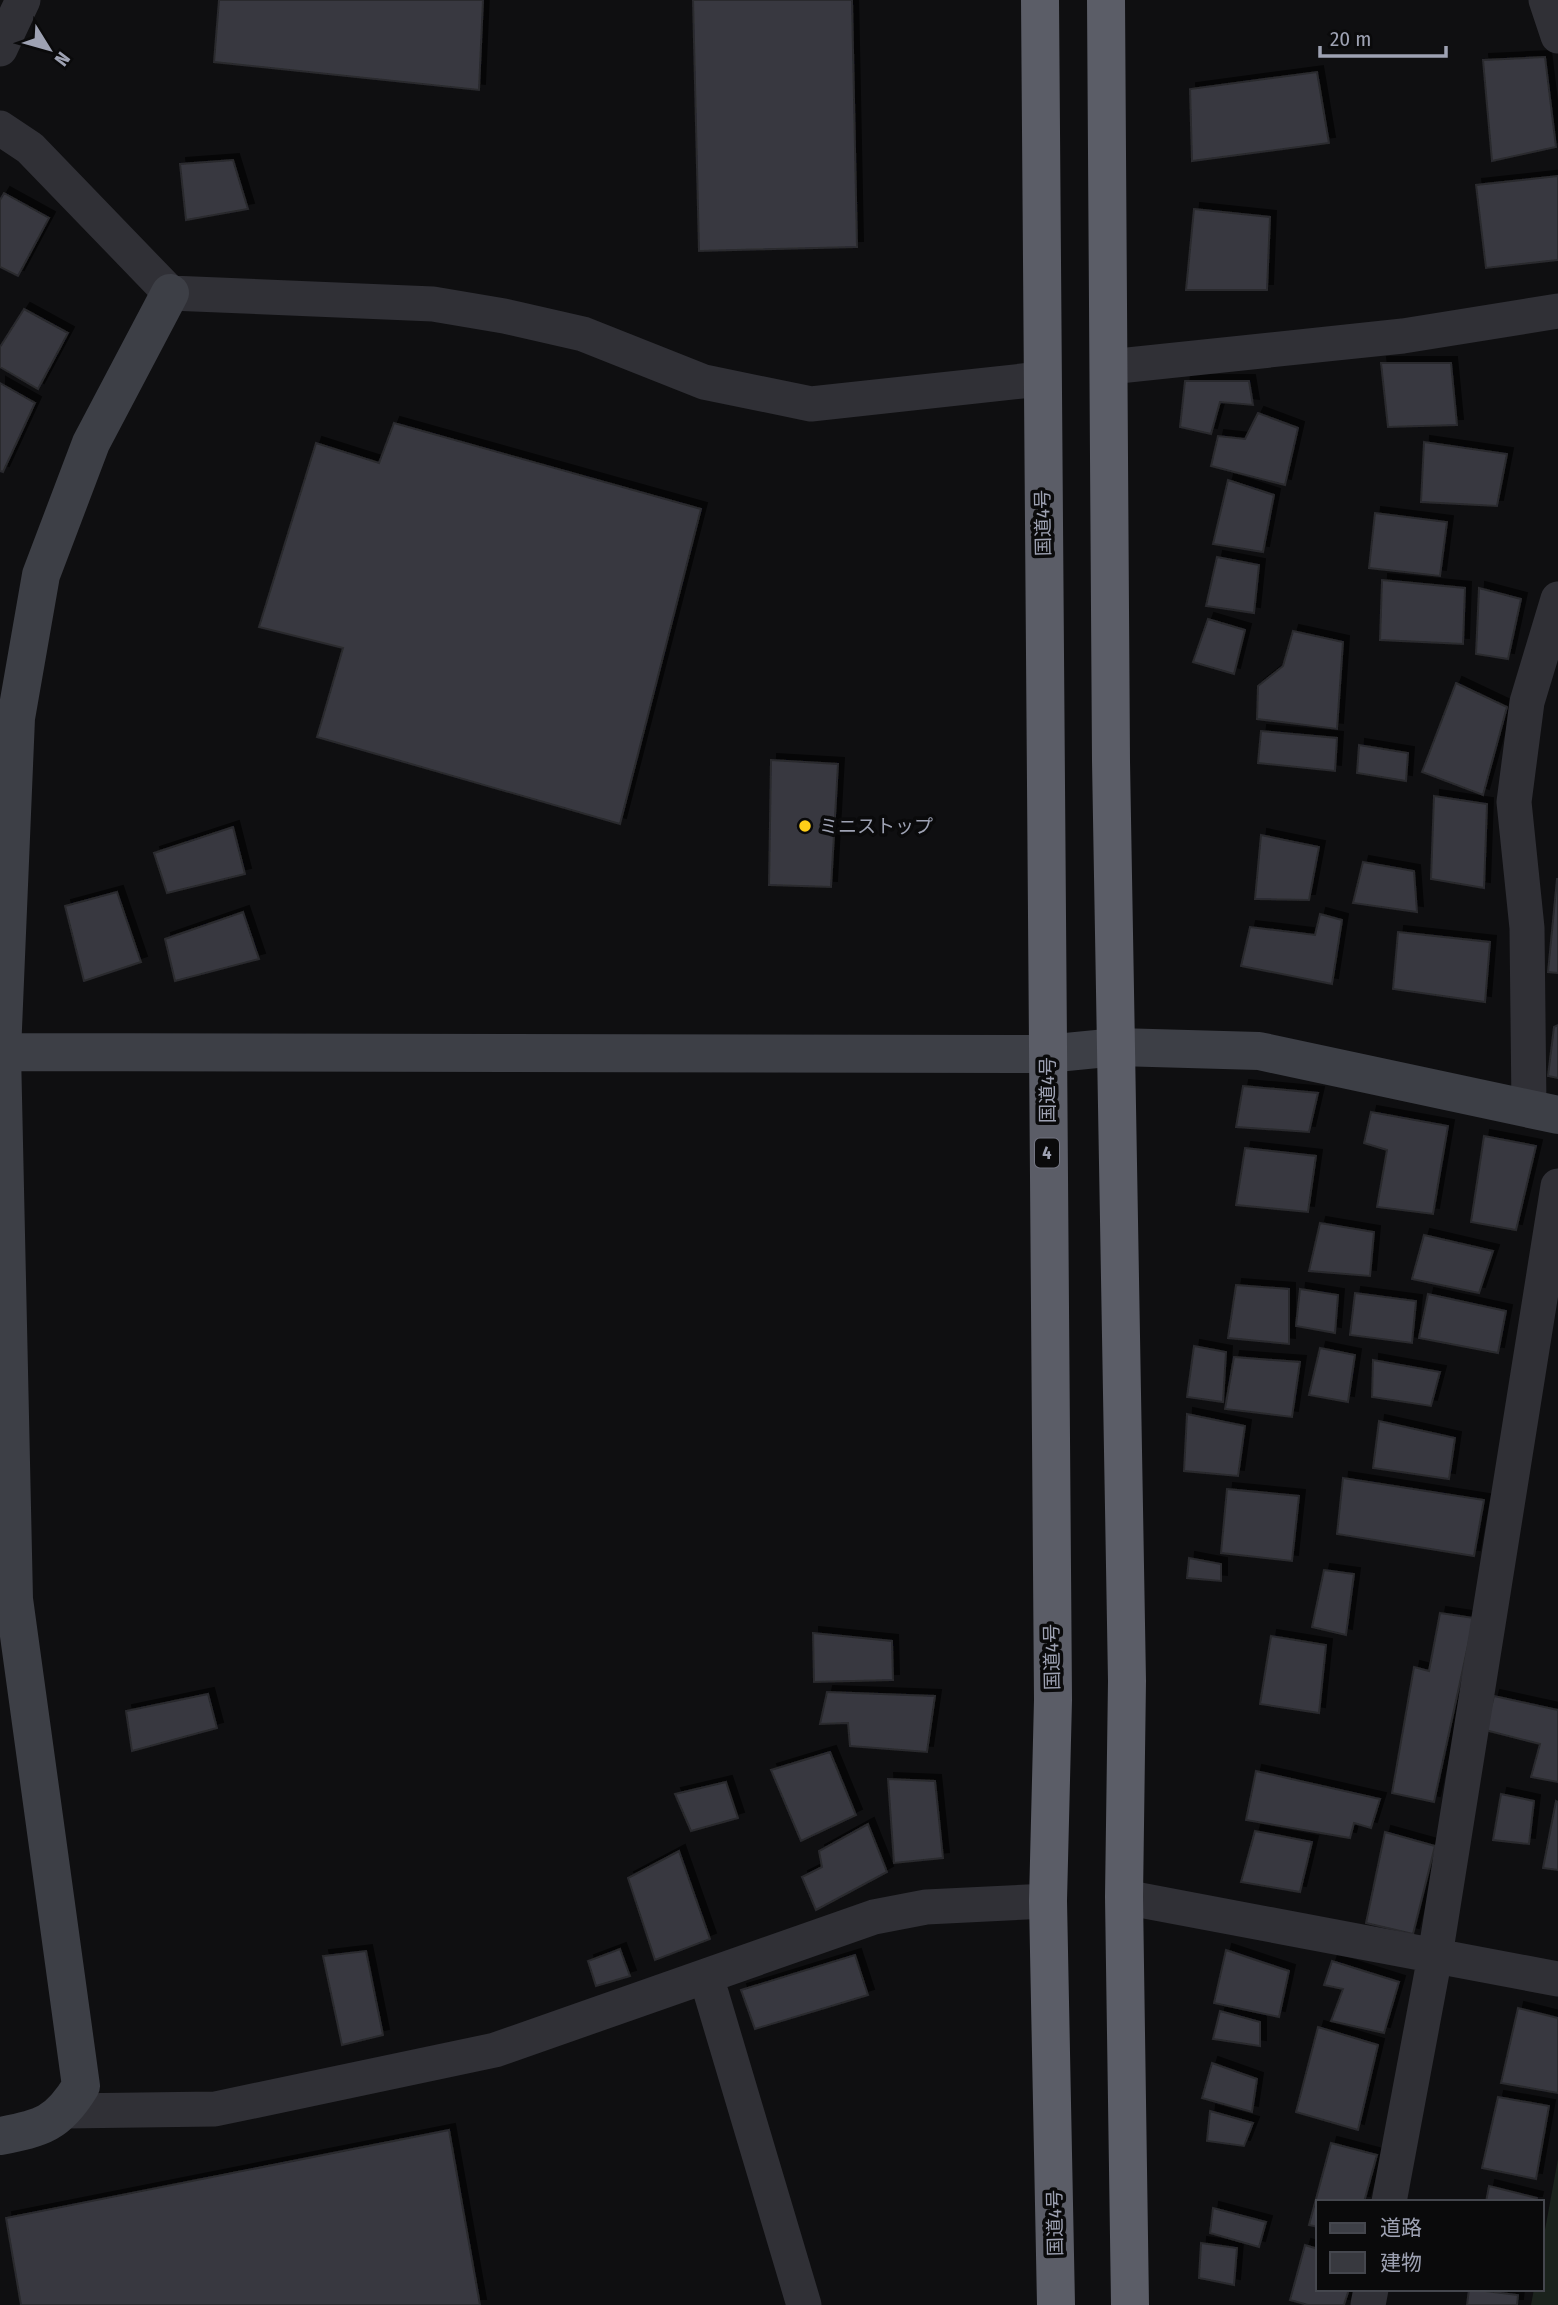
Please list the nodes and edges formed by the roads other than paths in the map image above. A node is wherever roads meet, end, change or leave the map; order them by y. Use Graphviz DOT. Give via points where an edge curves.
graph roads {
  1 [pos="23,0"];
  2 [pos="1041,0"];
  3 [pos="1106,0"];
  4 [pos="1546,0"];
  5 [pos="1558,36"];
  6 [pos="0,49"];
  7 [pos="0,128"];
  8 [pos="170,293"];
  9 [pos="1558,311"];
  10 [pos="1109,367"];
  11 [pos="1041,379"];
  12 [pos="1558,599"];
  13 [pos="1117,1047"];
  14 [pos="2,1052"];
  15 [pos="1046,1054"];
  16 [pos="1543,1111"];
  17 [pos="1558,1186"];
  18 [pos="1124,1897"];
  19 [pos="1048,1901"];
  20 [pos="1435,1956"];
  21 [pos="706,1976"];
  22 [pos="1558,1979"];
  23 [pos="65,2111"];
  24 [pos="0,2136"];
  25 [pos="1389,2200"];
  26 [pos="804,2305"];
  27 [pos="1056,2305"];
  28 [pos="1129,2305"];
  1 -- 6 [label="street"];
  2 -- 11 [label="highway, 国道4号 / 4"];
  3 -- 10 [label="highway"];
  4 -- 5 [label="street"];
  7 -- 8 [label="street" via="30,148"];
  8 -- 11 [label="street" via="433,304 505,316 583,334 704,382 811,404"];
  8 -- 14 [label="street" via="91,443 41,575 16,718"];
  9 -- 10 [label="street" via="1403,336"];
  10 -- 13 [label="highway"];
  11 -- 15 [label="highway, 国道4号 / 4"];
  12 -- 16 [label="street" via="1527,702 1514,802"];
  13 -- 15 [label="street"];
  13 -- 16 [label="street" via="1259,1051"];
  13 -- 18 [label="highway" via="1127,1681"];
  14 -- 15 [label="street"];
  14 -- 23 [label="street" via="14,1599 81,2086"];
  15 -- 19 [label="highway, 国道4号 / 4" via="1053,1686"];
  17 -- 20 [label="street"];
  18 -- 20 [label="street"];
  18 -- 28 [label="highway"];
  19 -- 21 [label="street" via="926,1908 874,1917"];
  19 -- 27 [label="highway, 国道4号 / 4"];
  20 -- 22 [label="street"];
  20 -- 25 [label="street"];
  21 -- 23 [label="street" via="495,2050 215,2109"];
  21 -- 26 [label="street"];
  23 -- 24 [label="street" via="35,2130"];
}
